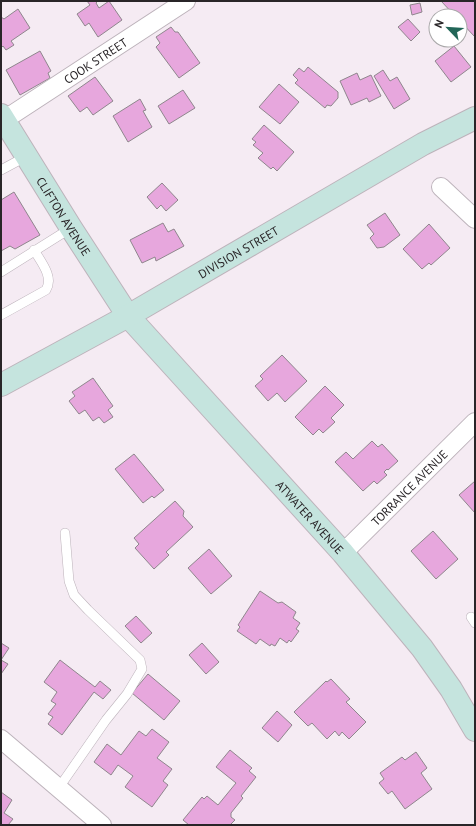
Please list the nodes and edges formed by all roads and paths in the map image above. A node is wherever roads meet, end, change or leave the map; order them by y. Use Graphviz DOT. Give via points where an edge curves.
graph roads {
  1 [pos="186,1"];
  2 [pos="3,118"];
  3 [pos="475,118"];
  4 [pos="26,156"];
  5 [pos="1,170"];
  6 [pos="441,187"];
  7 [pos="475,219"];
  8 [pos="71,228"];
  9 [pos="34,250"];
  10 [pos="1,272"];
  11 [pos="1,314"];
  12 [pos="128,316"];
  13 [pos="1,385"];
  14 [pos="475,422"];
  15 [pos="65,533"];
  16 [pos="343,553"];
  17 [pos="475,730"];
  18 [pos="1,739"];
  19 [pos="58,789"];
  20 [pos="102,825"];
  1 -- 2 [label="street, COOK STREET"];
  2 -- 4 [label="main road, CLIFTON AVENUE"];
  3 -- 12 [label="main road, DIVISION STREET" via="423,144"];
  4 -- 5 [label="lane"];
  4 -- 8 [label="main road, CLIFTON AVENUE"];
  6 -- 7 [label="street"];
  8 -- 9 [label="lane"];
  8 -- 12 [label="main road, CLIFTON AVENUE"];
  9 -- 10 [label="lane"];
  9 -- 11 [label="lane" via="49,276 49,286"];
  12 -- 13 [label="main road, DIVISION STREET"];
  12 -- 16 [label="main road, ATWATER AVENUE"];
  14 -- 16 [label="street, TORRANCE AVENUE"];
  15 -- 19 [label="lane" via="69,581 74,595 140,660 142,669 127,694"];
  16 -- 17 [label="main road, ATWATER AVENUE" via="422,648 451,689"];
  18 -- 19 [label="street"];
  19 -- 20 [label="street"];
}
